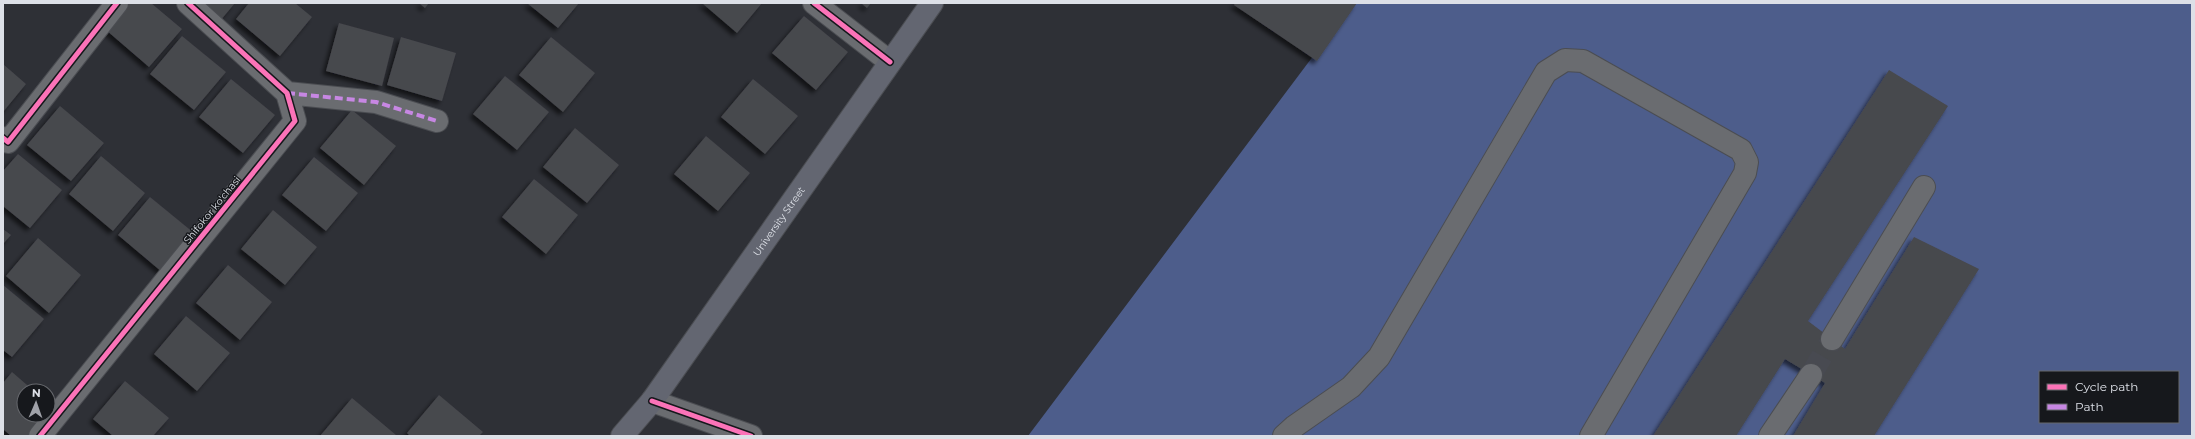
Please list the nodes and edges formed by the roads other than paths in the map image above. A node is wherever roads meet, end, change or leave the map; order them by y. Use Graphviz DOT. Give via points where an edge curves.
graph roads {
  1 [pos="117,3"];
  2 [pos="188,3"];
  3 [pos="814,3"];
  4 [pos="932,3"];
  5 [pos="890,62"];
  6 [pos="287,93"];
  7 [pos="437,121"];
  8 [pos="3,138"];
  9 [pos="1924,187"];
  10 [pos="1832,339"];
  11 [pos="1811,375"];
  12 [pos="652,401"];
  13 [pos="40,436"];
  14 [pos="622,436"];
  15 [pos="751,436"];
  16 [pos="1284,436"];
  17 [pos="1591,436"];
  18 [pos="1770,436"];
  1 -- 8 [label="street" via="8,142"];
  2 -- 6 [label="street"];
  3 -- 5 [label="street"];
  4 -- 5 [label="main road, University Street"];
  5 -- 12 [label="main road, University Street"];
  6 -- 7 [label="street" via="376,102"];
  6 -- 13 [label="street, Shifokor ko'chasi" via="295,121"];
  9 -- 10 [label="street"];
  11 -- 18 [label="street"];
  12 -- 14 [label="main road, University Street"];
  12 -- 15 [label="street"];
  16 -- 17 [label="street" via="1351,388 1379,358 1546,72 1565,60 1583,61 1741,150 1747,162 1745,173"];
}
